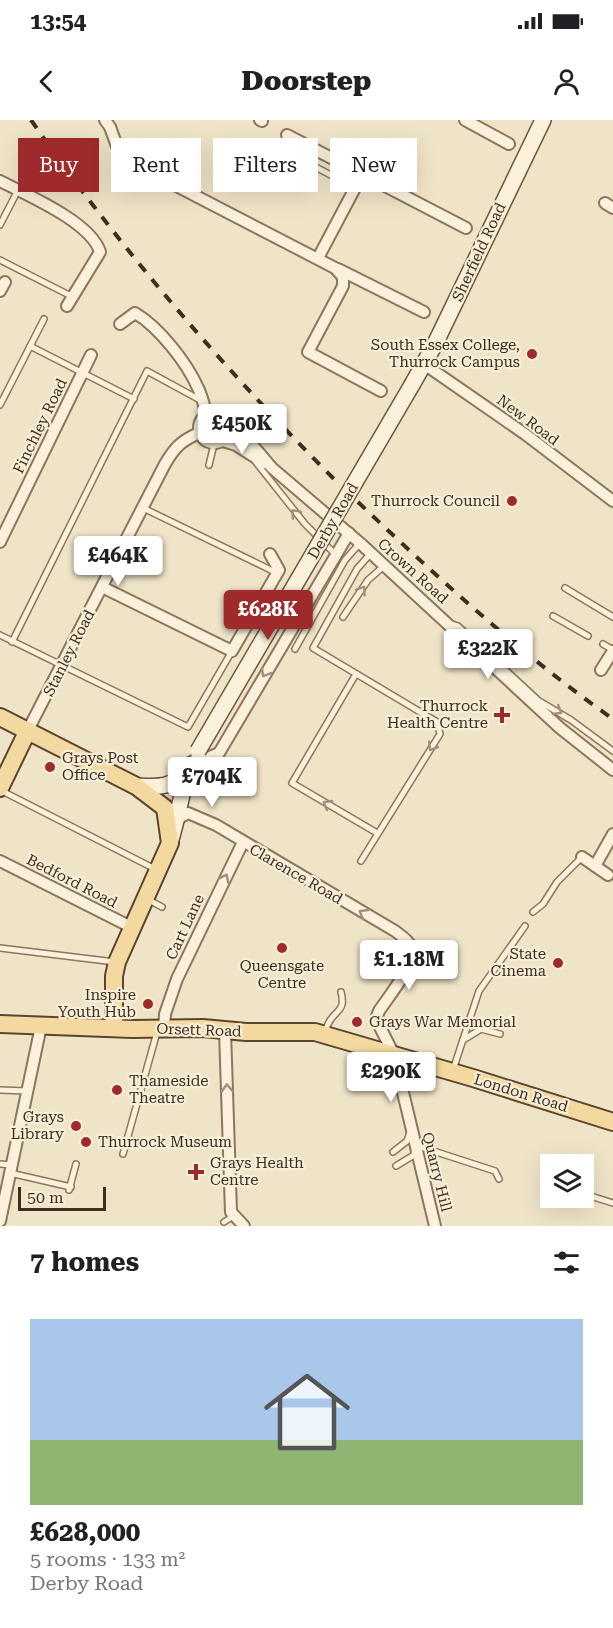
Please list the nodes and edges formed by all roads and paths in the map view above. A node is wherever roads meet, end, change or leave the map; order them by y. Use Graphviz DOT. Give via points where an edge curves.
graph roads {
  1 [pos="120,120"];
  2 [pos="465,120"];
  3 [pos="543,120"];
  4 [pos="107,123"];
  5 [pos="287,135"];
  6 [pos="509,144"];
  7 [pos="330,156"];
  8 [pos="0,181"];
  9 [pos="18,190"];
  10 [pos="22,192"];
  11 [pos="354,192"];
  12 [pos="399,192"];
  13 [pos="0,225"];
  14 [pos="466,228"];
  15 [pos="318,258"];
  16 [pos="0,260"];
  17 [pos="335,268"];
  18 [pos="70,302"];
  19 [pos="424,312"];
  20 [pos="44,319"];
  21 [pos="120,324"];
  22 [pos="30,346"];
  23 [pos="91,355"];
  24 [pos="424,364"];
  25 [pos="82,373"];
  26 [pos="413,383"];
  27 [pos="381,391"];
  28 [pos="134,399"];
  29 [pos="202,401"];
  30 [pos="0,405"];
  31 [pos="207,415"];
  32 [pos="228,422"];
  33 [pos="200,433"];
  34 [pos="218,442"];
  35 [pos="253,457"];
  36 [pos="209,465"];
  37 [pos="273,468"];
  38 [pos="613,501"];
  39 [pos="141,507"];
  40 [pos="349,533"];
  41 [pos="0,542"];
  42 [pos="360,543"];
  43 [pos="370,553"];
  44 [pos="270,554"];
  45 [pos="336,555"];
  46 [pos="384,566"];
  47 [pos="277,573"];
  48 [pos="102,587"];
  49 [pos="565,588"];
  50 [pos="343,616"];
  51 [pos="554,616"];
  52 [pos="613,617"];
  53 [pos="448,623"];
  54 [pos="0,635"];
  55 [pos="588,636"];
  56 [pos="12,642"];
  57 [pos="603,644"];
  58 [pos="295,649"];
  59 [pos="232,651"];
  60 [pos="612,654"];
  61 [pos="62,666"];
  62 [pos="602,670"];
  63 [pos="356,674"];
  64 [pos="0,717"];
  65 [pos="28,730"];
  66 [pos="613,752"];
  67 [pos="194,759"];
  68 [pos="613,770"];
  69 [pos="136,786"];
  70 [pos="0,789"];
  71 [pos="177,819"];
  72 [pos="377,833"];
  73 [pos="613,834"];
  74 [pos="243,842"];
  75 [pos="170,843"];
  76 [pos="582,858"];
  77 [pos="0,861"];
  78 [pos="361,861"];
  79 [pos="595,866"];
  80 [pos="158,871"];
  81 [pos="608,875"];
  82 [pos="145,898"];
  83 [pos="162,907"];
  84 [pos="533,912"];
  85 [pos="525,926"];
  86 [pos="131,927"];
  87 [pos="411,946"];
  88 [pos="0,948"];
  89 [pos="117,962"];
  90 [pos="341,992"];
  91 [pos="0,1024"];
  92 [pos="41,1026"];
  93 [pos="114,1028"];
  94 [pos="161,1029"];
  95 [pos="225,1031"];
  96 [pos="500,1034"];
  97 [pos="323,1035"];
  98 [pos="463,1040"];
  99 [pos="391,1049"];
  100 [pos="452,1073"];
  101 [pos="0,1090"];
  102 [pos="27,1091"];
  103 [pos="613,1122"];
  104 [pos="411,1128"];
  105 [pos="415,1145"];
  106 [pos="393,1152"];
  107 [pos="123,1154"];
  108 [pos="76,1164"];
  109 [pos="396,1166"];
  110 [pos="7,1168"];
  111 [pos="27,1177"];
  112 [pos="499,1179"];
  113 [pos="29,1184"];
  114 [pos="594,1197"];
  115 [pos="613,1203"];
  116 [pos="235,1215"];
  117 [pos="0,1221"];
  118 [pos="224,1222"];
  119 [pos="244,1226"];
  120 [pos="435,1226"];
  1 -- 4 [label="street"];
  2 -- 6 [label="street"];
  3 -- 24 [label="main road, Sherfield Road"];
  4 -- 15 [label="street" via="118,149 136,165"];
  5 -- 7 [label="street"];
  8 -- 9 [label="street"];
  9 -- 13 [label="lane"];
  10 -- 18 [label="street" via="58,210 97,243 100,252"];
  11 -- 15 [label="street"];
  12 -- 14 [label="street"];
  15 -- 17 [label="street"];
  16 -- 18 [label="lane"];
  17 -- 19 [label="street"];
  17 -- 27 [label="street" via="343,277 343,286 308,352"];
  20 -- 22 [label="lane"];
  21 -- 29 [label="street" via="135,314 143,318 177,354"];
  22 -- 25 [label="lane"];
  22 -- 30 [label="lane"];
  23 -- 25 [label="street, Finchley Road"];
  24 -- 26 [label="main road, Sherfield Road"];
  24 -- 38 [label="street, New Road"];
  25 -- 28 [label="lane"];
  25 -- 41 [label="street, Finchley Road"];
  26 -- 67 [label="main road, Derby Road, bridge"];
  28 -- 29 [label="lane" via="147,371"];
  28 -- 56 [label="lane"];
  29 -- 31 [label="street"];
  31 -- 32 [label="street" via="216,413"];
  31 -- 33 [label="street" via="201,421"];
  32 -- 34 [label="street" via="229,432"];
  32 -- 37 [label="street, Crown Road"];
  33 -- 34 [label="street" via="205,441"];
  33 -- 39 [label="street, Stanley Road" via="184,439 174,449"];
  34 -- 35 [label="street, Crown Road" via="236,445"];
  34 -- 36 [label="lane"];
  35 -- 37 [label="street, Crown Road"];
  45 -- 35 [label="lane, one-way" via="293,510"];
  37 -- 40 [label="street, Crown Road"];
  39 -- 47 [label="lane"];
  39 -- 48 [label="street, Stanley Road"];
  40 -- 42 [label="street, Crown Road"];
  40 -- 45 [label="street"];
  42 -- 43 [label="street, Crown Road"];
  42 -- 58 [label="lane" via="345,560"];
  43 -- 46 [label="street, Crown Road"];
  43 -- 63 [label="lane" via="313,648"];
  44 -- 47 [label="street"];
  45 -- 67 [label="street, one-way" via="219,753 203,760"];
  50 -- 46 [label="lane, one-way" via="368,580"];
  46 -- 53 [label="street, Crown Road"];
  47 -- 59 [label="street" via="250,612"];
  48 -- 59 [label="street"];
  48 -- 61 [label="street, Stanley Road"];
  49 -- 52 [label="lane"];
  51 -- 55 [label="lane"];
  53 -- 66 [label="lane, one-way" via="458,626 539,701"];
  53 -- 68 [label="street, Crown Road" via="560,728"];
  54 -- 56 [label="lane"];
  56 -- 61 [label="lane"];
  57 -- 60 [label="lane"];
  59 -- 61 [label="lane" via="188,728"];
  60 -- 62 [label="street"];
  61 -- 65 [label="street, Stanley Road"];
  63 -- 72 [label="lane, one-way" via="437,722 440,734"];
  72 -- 63 [label="lane, one-way" via="292,783"];
  64 -- 65 [label="main road"];
  65 -- 69 [label="main road"];
  65 -- 70 [label="main road, Stanley Road"];
  67 -- 69 [label="main road, Derby Road" via="168,785"];
  67 -- 71 [label="main road, Derby Road" via="181,793"];
  69 -- 75 [label="main road" via="165,808"];
  70 -- 80 [label="lane"];
  71 -- 74 [label="street, Clarence Road" via="188,813"];
  71 -- 75 [label="main road, Derby Road"];
  72 -- 78 [label="lane"];
  73 -- 79 [label="street"];
  87 -- 74 [label="street, Clarence Road, one-way" via="395,931"];
  94 -- 74 [label="street, Cart Lane, one-way" via="173,977"];
  75 -- 80 [label="main road, Derby Road"];
  76 -- 79 [label="street"];
  76 -- 84 [label="lane"];
  77 -- 86 [label="street, Bedford Road"];
  79 -- 81 [label="street"];
  80 -- 82 [label="main road, Derby Road"];
  82 -- 83 [label="lane"];
  82 -- 86 [label="main road, Derby Road"];
  85 -- 98 [label="lane" via="479,991"];
  86 -- 89 [label="main road, Derby Road"];
  87 -- 99 [label="street, Quarry Hill" via="413,956 376,1020"];
  88 -- 89 [label="lane"];
  89 -- 93 [label="main road, Derby Road"];
  90 -- 97 [label="lane" via="340,1010"];
  91 -- 92 [label="main road, Orsett Road"];
  92 -- 93 [label="main road, Orsett Road"];
  92 -- 102 [label="street"];
  93 -- 94 [label="main road, Orsett Road"];
  94 -- 95 [label="main road, Orsett Road"];
  94 -- 107 [label="lane"];
  95 -- 97 [label="main road, Orsett Road" via="308,1031"];
  116 -- 95 [label="street, one-way" via="231,1212 223,1118"];
  96 -- 98 [label="lane" via="482,1029"];
  97 -- 99 [label="main road, Orsett Road"];
  98 -- 100 [label="lane"];
  99 -- 100 [label="main road, London Road"];
  99 -- 104 [label="street, Quarry Hill"];
  100 -- 103 [label="main road, London Road"];
  101 -- 102 [label="lane"];
  102 -- 110 [label="street"];
  104 -- 105 [label="street, Quarry Hill"];
  104 -- 106 [label="lane" via="407,1142"];
  105 -- 109 [label="lane" via="414,1155"];
  105 -- 112 [label="lane" via="495,1171"];
  105 -- 120 [label="street, Quarry Hill"];
  108 -- 111 [label="lane" via="70,1189"];
  110 -- 111 [label="lane"];
  110 -- 117 [label="street"];
  111 -- 113 [label="lane"];
  114 -- 115 [label="lane"];
  116 -- 118 [label="lane"];
  116 -- 119 [label="street"];
}
